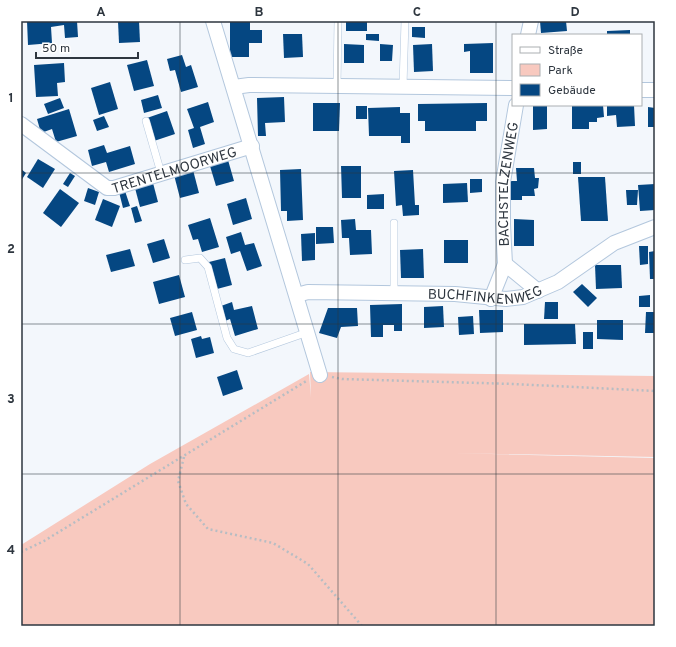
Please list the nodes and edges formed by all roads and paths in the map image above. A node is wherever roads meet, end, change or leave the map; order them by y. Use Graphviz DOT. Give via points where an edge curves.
graph roads {
  1 [pos="213,21"];
  2 [pos="338,21"];
  3 [pos="405,21"];
  4 [pos="531,21"];
  5 [pos="528,34"];
  6 [pos="337,86"];
  7 [pos="404,86"];
  8 [pos="234,87"];
  9 [pos="512,88"];
  10 [pos="642,90"];
  11 [pos="655,90"];
  12 [pos="516,106"];
  13 [pos="146,121"];
  14 [pos="21,124"];
  15 [pos="252,146"];
  16 [pos="161,173"];
  17 [pos="394,223"];
  18 [pos="655,227"];
  19 [pos="185,260"];
  20 [pos="505,264"];
  21 [pos="538,291"];
  22 [pos="394,293"];
  23 [pos="297,295"];
  24 [pos="491,299"];
  25 [pos="308,332"];
  26 [pos="320,375"];
  27 [pos="655,391"];
  28 [pos="184,457"];
  29 [pos="21,552"];
  30 [pos="362,626"];
  1 -- 8 [label="street, TRENTELMOORWEG"];
  2 -- 6 [label="lane"];
  3 -- 7 [label="lane"];
  4 -- 5 [label="street"];
  6 -- 7 [label="street"];
  6 -- 8 [label="street"];
  7 -- 9 [label="street"];
  8 -- 15 [label="street, TRENTELMOORWEG"];
  10 -- 11 [label="street"];
  12 -- 20 [label="street, BACHSTELZENWEG" via="504,182 502,224"];
  13 -- 16 [label="lane"];
  14 -- 16 [label="street, TRENTELMOORWEG" via="107,188"];
  15 -- 16 [label="street, TRENTELMOORWEG"];
  15 -- 23 [label="street, TRENTELMOORWEG"];
  17 -- 22 [label="lane"];
  18 -- 21 [label="street, BUCHFINKENWEG" via="614,243 558,282"];
  19 -- 25 [label="lane" via="200,258 208,267 226,338 234,349 248,352"];
  20 -- 21 [label="street, BACHSTELZENWEG"];
  20 -- 24 [label="street, BACHSTELZENWEG"];
  21 -- 24 [label="street, BUCHFINKENWEG" via="523,297"];
  22 -- 23 [label="street, BUCHFINKENWEG" via="308,292"];
  22 -- 24 [label="street, BUCHFINKENWEG" via="455,294"];
  23 -- 25 [label="street, TRENTELMOORWEG"];
  25 -- 26 [label="street, TRENTELMOORWEG"];
  26 -- 27 [label="path" via="342,379"];
  26 -- 28 [label="path" via="307,380"];
  28 -- 29 [label="path" via="44,541"];
  28 -- 30 [label="path" via="178,481 186,504 208,529 273,543 308,564"];
}
